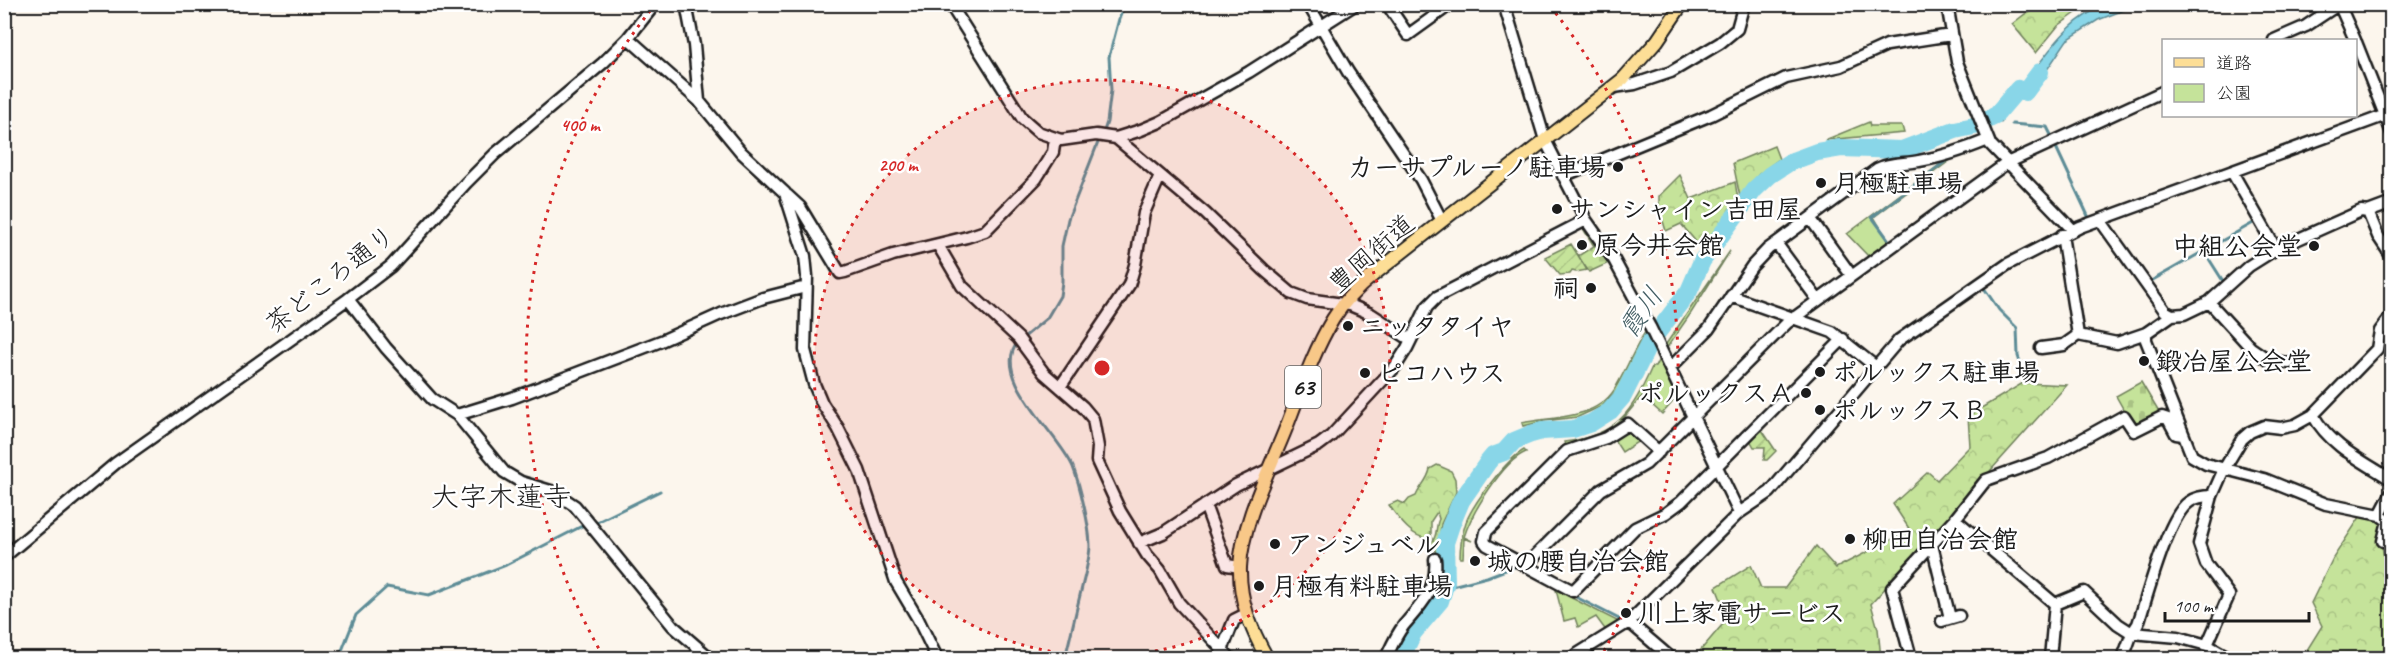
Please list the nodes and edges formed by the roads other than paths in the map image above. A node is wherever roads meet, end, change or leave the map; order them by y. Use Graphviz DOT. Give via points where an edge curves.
graph roads {
  1 [pos="654,4"];
  2 [pos="686,4"];
  3 [pos="950,4"];
  4 [pos="1308,4"];
  5 [pos="1356,4"];
  6 [pos="1387,4"];
  7 [pos="1451,4"];
  8 [pos="1504,4"];
  9 [pos="1682,4"];
  10 [pos="1744,4"];
  11 [pos="1947,4"];
  12 [pos="2339,4"];
  13 [pos="1321,28"];
  14 [pos="1951,35"];
  15 [pos="628,38"];
  16 [pos="2276,39"];
  17 [pos="2354,39"];
  18 [pos="2357,45"];
  19 [pos="1614,87"];
  20 [pos="2162,91"];
  21 [pos="699,101"];
  22 [pos="2388,113"];
  23 [pos="2391,133"];
  24 [pos="1986,136"];
  25 [pos="1116,138"];
  26 [pos="1055,139"];
  27 [pos="1545,140"];
  28 [pos="2007,163"];
  29 [pos="2232,172"];
  30 [pos="1160,176"];
  31 [pos="1563,176"];
  32 [pos="784,193"];
  33 [pos="2391,203"];
  34 [pos="2368,212"];
  35 [pos="1810,218"];
  36 [pos="1586,220"];
  37 [pos="2100,220"];
  38 [pos="1442,221"];
  39 [pos="2073,230"];
  40 [pos="2062,235"];
  41 [pos="1776,243"];
  42 [pos="938,245"];
  43 [pos="2276,249"];
  44 [pos="2391,257"];
  45 [pos="1851,275"];
  46 [pos="806,287"];
  47 [pos="1731,296"];
  48 [pos="348,299"];
  49 [pos="1818,300"];
  50 [pos="2209,302"];
  51 [pos="1342,305"];
  52 [pos="2172,315"];
  53 [pos="2391,315"];
  54 [pos="1794,318"];
  55 [pos="2146,333"];
  56 [pos="2078,335"];
  57 [pos="1843,339"];
  58 [pos="1411,340"];
  59 [pos="2041,348"];
  60 [pos="2289,363"];
  61 [pos="1876,367"];
  62 [pos="1670,368"];
  63 [pos="1060,387"];
  64 [pos="2313,415"];
  65 [pos="458,416"];
  66 [pos="1693,418"];
  67 [pos="2183,435"];
  68 [pos="1659,452"];
  69 [pos="1717,467"];
  70 [pos="1270,469"];
  71 [pos="2224,469"];
  72 [pos="2391,480"];
  73 [pos="2391,492"];
  74 [pos="2212,496"];
  75 [pos="1205,506"];
  76 [pos="1739,513"];
  77 [pos="2380,514"];
  78 [pos="1955,519"];
  79 [pos="2383,541"];
  80 [pos="1139,543"];
  81 [pos="1932,544"];
  82 [pos="4,557"];
  83 [pos="1435,559"];
  84 [pos="1526,565"];
  85 [pos="1240,567"];
  86 [pos="2055,604"];
  87 [pos="1246,614"];
  88 [pos="1950,618"];
  89 [pos="1629,622"];
  90 [pos="2132,633"];
  91 [pos="2207,645"];
  92 [pos="1224,656"];
  93 [pos="710,658"];
  94 [pos="937,658"];
  95 [pos="1267,658"];
  96 [pos="1386,658"];
  97 [pos="1571,658"];
  98 [pos="1671,658"];
  99 [pos="1911,658"];
  100 [pos="2050,658"];
  101 [pos="2123,658"];
  102 [pos="2230,658"];
  1 -- 15 [label="street, 茶どころ通り"];
  2 -- 21 [label="street"];
  3 -- 26 [label="street" via="1022,118 1038,132"];
  4 -- 13 [label="street"];
  5 -- 13 [label="street"];
  6 -- 7 [label="street" via="1408,35"];
  8 -- 27 [label="street"];
  9 -- 19 [label="main road, 豊岡街道 / 63" via="1647,53"];
  10 -- 19 [label="street" via="1737,29 1720,43 1671,72"];
  11 -- 14 [label="street"];
  12 -- 16 [label="street" via="2306,26"];
  12 -- 17 [label="street"];
  13 -- 25 [label="street" via="1160,122"];
  13 -- 38 [label="street" via="1422,180"];
  14 -- 24 [label="street" via="1958,67"];
  14 -- 31 [label="street" via="1887,45 1841,66 1786,78"];
  15 -- 21 [label="street"];
  15 -- 48 [label="street, 茶どころ通り" via="495,154 403,254"];
  18 -- 22 [label="street"];
  19 -- 27 [label="main road, 豊岡街道 / 63"];
  20 -- 28 [label="street"];
  21 -- 32 [label="street" via="741,152"];
  22 -- 23 [label="street"];
  22 -- 29 [label="street"];
  24 -- 28 [label="street"];
  24 -- 35 [label="street" via="1924,160 1880,167"];
  25 -- 26 [label="street" via="1096,135"];
  25 -- 30 [label="street"];
  26 -- 42 [label="street" via="1053,152 1036,179 991,226"];
  27 -- 31 [label="street"];
  27 -- 38 [label="main road, 豊岡街道 / 63"];
  28 -- 39 [label="street"];
  28 -- 45 [label="street"];
  29 -- 37 [label="street"];
  29 -- 43 [label="street"];
  30 -- 51 [label="street" via="1291,293"];
  30 -- 63 [label="street" via="1143,213 1129,285"];
  31 -- 36 [label="street"];
  32 -- 42 [label="street" via="798,204 840,273"];
  32 -- 46 [label="street" via="803,247"];
  33 -- 34 [label="street"];
  34 -- 43 [label="street" via="2361,211"];
  34 -- 44 [label="street"];
  35 -- 41 [label="street"];
  35 -- 45 [label="street"];
  36 -- 58 [label="street" via="1441,294 1427,307"];
  36 -- 62 [label="street" via="1614,260"];
  37 -- 39 [label="street"];
  37 -- 52 [label="street" via="2165,311"];
  38 -- 51 [label="main road, 豊岡街道 / 63" via="1373,275"];
  39 -- 40 [label="street"];
  40 -- 56 [label="street"];
  40 -- 61 [label="street" via="2014,260 1905,335"];
  41 -- 47 [label="street" via="1752,266"];
  41 -- 49 [label="street"];
  42 -- 63 [label="street" via="962,286 1020,340 1044,373"];
  43 -- 50 [label="street" via="2249,266"];
  45 -- 49 [label="street"];
  46 -- 65 [label="street" via="763,298 661,341"];
  46 -- 94 [label="street" via="805,350 814,384 859,470 896,582"];
  47 -- 54 [label="street"];
  47 -- 62 [label="street" via="1708,330"];
  48 -- 65 [label="street" via="432,399"];
  48 -- 82 [label="street, 茶どころ通り" via="116,463"];
  49 -- 54 [label="street"];
  50 -- 52 [label="street" via="2184,314"];
  50 -- 60 [label="street" via="2251,348 2270,361"];
  51 -- 58 [label="street" via="1376,316"];
  51 -- 70 [label="main road, 豊岡街道 / 63" via="1319,347"];
  52 -- 55 [label="street"];
  53 -- 64 [label="street" via="2380,331 2378,349"];
  54 -- 57 [label="street"];
  54 -- 66 [label="street"];
  55 -- 56 [label="street" via="2117,343"];
  55 -- 67 [label="street"];
  56 -- 59 [label="street" via="2064,345"];
  57 -- 61 [label="street"];
  57 -- 69 [label="street"];
  58 -- 70 [label="street" via="1395,367 1331,436"];
  61 -- 76 [label="street" via="1766,496"];
  62 -- 66 [label="street"];
  63 -- 80 [label="street" via="1093,419 1097,461 1103,478"];
  64 -- 71 [label="street" via="2295,425 2264,426 2250,432"];
  64 -- 72 [label="street" via="2336,444"];
  65 -- 93 [label="street" via="504,472 554,492 575,506 673,626"];
  66 -- 68 [label="street"];
  66 -- 69 [label="street"];
  67 -- 71 [label="street" via="2192,456"];
  67 -- 78 [label="street" via="2176,434 2168,419 2162,417 2134,431 2124,416 2048,458 1986,480"];
  68 -- 84 [label="street" via="1642,467 1601,490"];
  68 -- 84 [label="street" via="1628,424 1606,438 1567,451 1484,534 1487,545"];
  69 -- 76 [label="street"];
  69 -- 84 [label="street" via="1677,506 1635,528 1573,591"];
  70 -- 75 [label="street"];
  70 -- 85 [label="main road, 豊岡街道 / 63" via="1247,529"];
  71 -- 74 [label="street"];
  71 -- 77 [label="street" via="2264,479 2326,504"];
  73 -- 77 [label="street"];
  74 -- 90 [label="street" via="2188,502 2178,516"];
  74 -- 91 [label="street" via="2199,544 2206,564 2229,595"];
  75 -- 80 [label="street" via="1163,533"];
  75 -- 85 [label="street" via="1227,565"];
  76 -- 89 [label="street"];
  77 -- 79 [label="street" via="2388,521"];
  78 -- 81 [label="street"];
  78 -- 86 [label="street"];
  80 -- 92 [label="street" via="1179,603"];
  81 -- 88 [label="street"];
  81 -- 99 [label="street" via="1892,588"];
  83 -- 96 [label="street" via="1429,594 1403,627"];
  85 -- 87 [label="main road, 豊岡街道 / 63"];
  86 -- 90 [label="street" via="2084,592"];
  86 -- 100 [label="street"];
  87 -- 92 [label="street" via="1234,620"];
  87 -- 95 [label="main road, 豊岡街道 / 63"];
  89 -- 97 [label="street"];
  89 -- 98 [label="street"];
  90 -- 91 [label="street" via="2178,637"];
  90 -- 101 [label="street"];
  91 -- 102 [label="street"];
}
